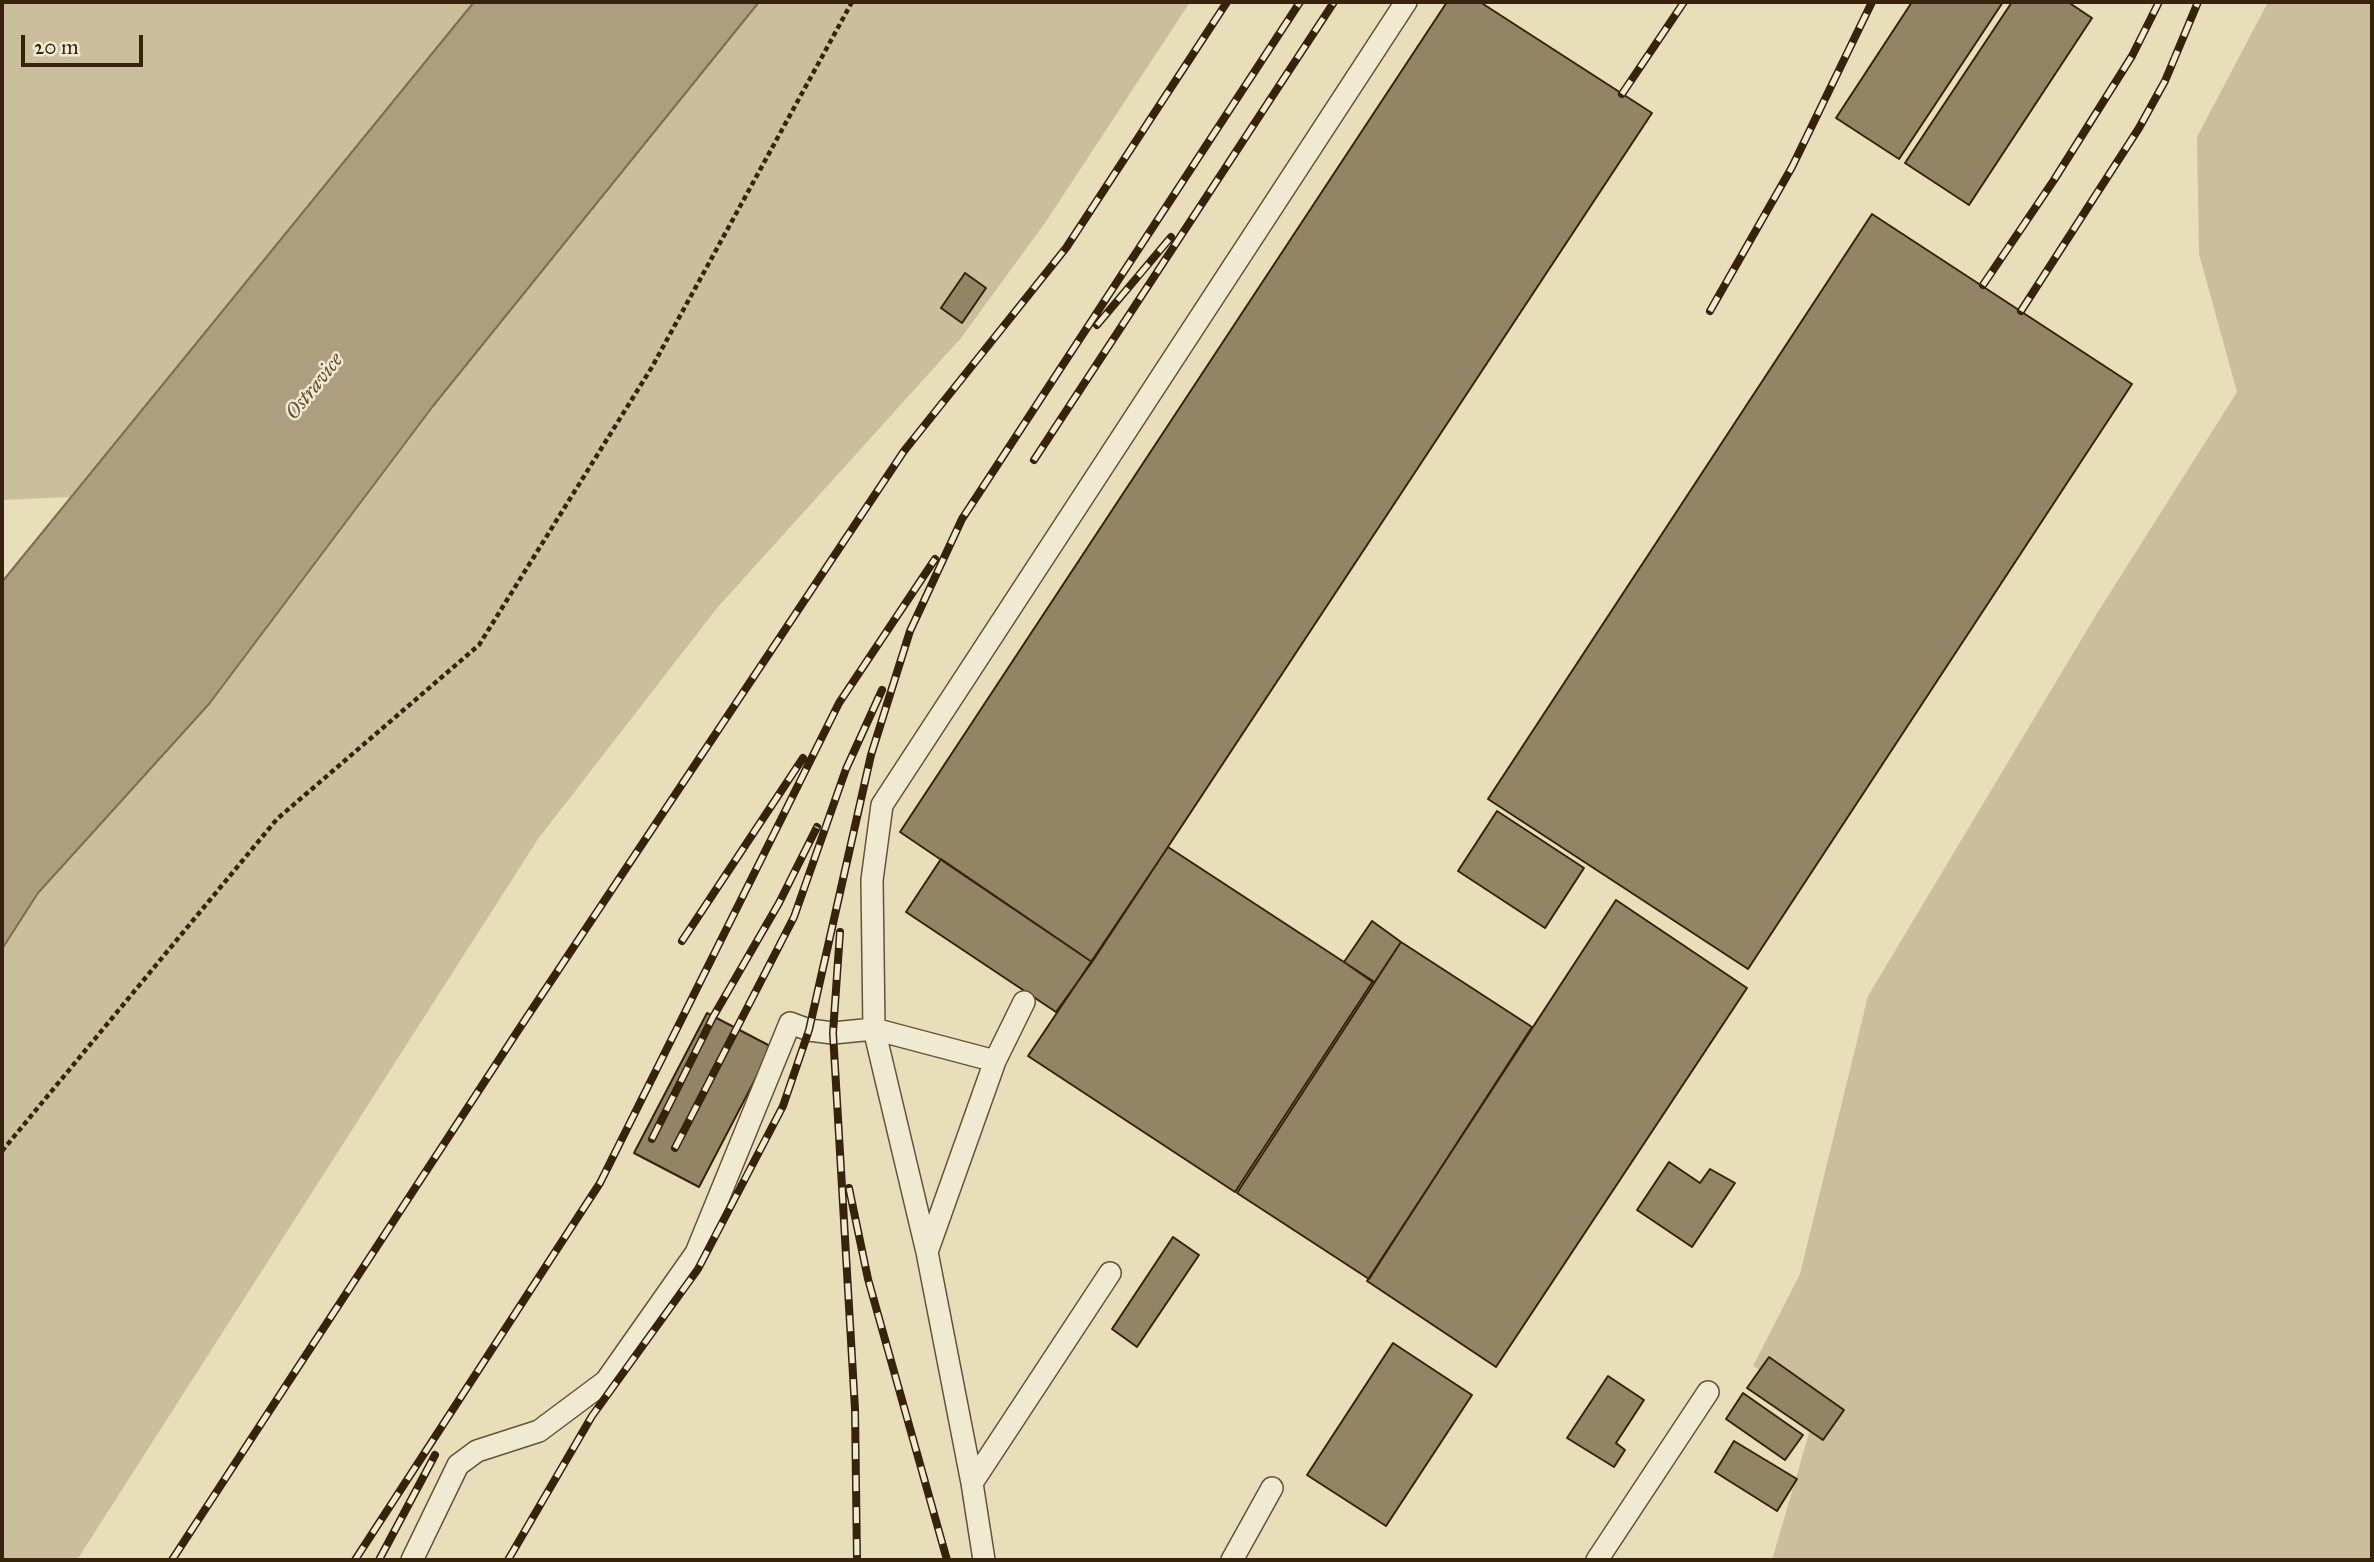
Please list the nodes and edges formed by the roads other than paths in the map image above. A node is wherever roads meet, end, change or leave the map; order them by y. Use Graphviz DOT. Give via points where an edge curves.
graph roads {
  1 [pos="1406,2"];
  2 [pos="1024,1002"];
  3 [pos="874,1029"];
  4 [pos="995,1061"];
  5 [pos="927,1252"];
  6 [pos="1110,1273"];
  7 [pos="1708,1392"];
  8 [pos="972,1483"];
  9 [pos="1272,1488"];
  10 [pos="412,1560"];
  11 [pos="984,1560"];
  12 [pos="1232,1560"];
  13 [pos="1597,1560"];
  1 -- 3 [label="lane" via="882,804 872,880"];
  2 -- 4 [label="lane"];
  3 -- 4 [label="lane"];
  3 -- 5 [label="lane"];
  3 -- 10 [label="lane" via="833,1033 790,1023 696,1253 606,1381 539,1431 477,1451 458,1465"];
  4 -- 5 [label="lane"];
  5 -- 8 [label="lane"];
  6 -- 8 [label="lane"];
  7 -- 13 [label="lane"];
  8 -- 11 [label="lane"];
  9 -- 12 [label="lane"];
}
